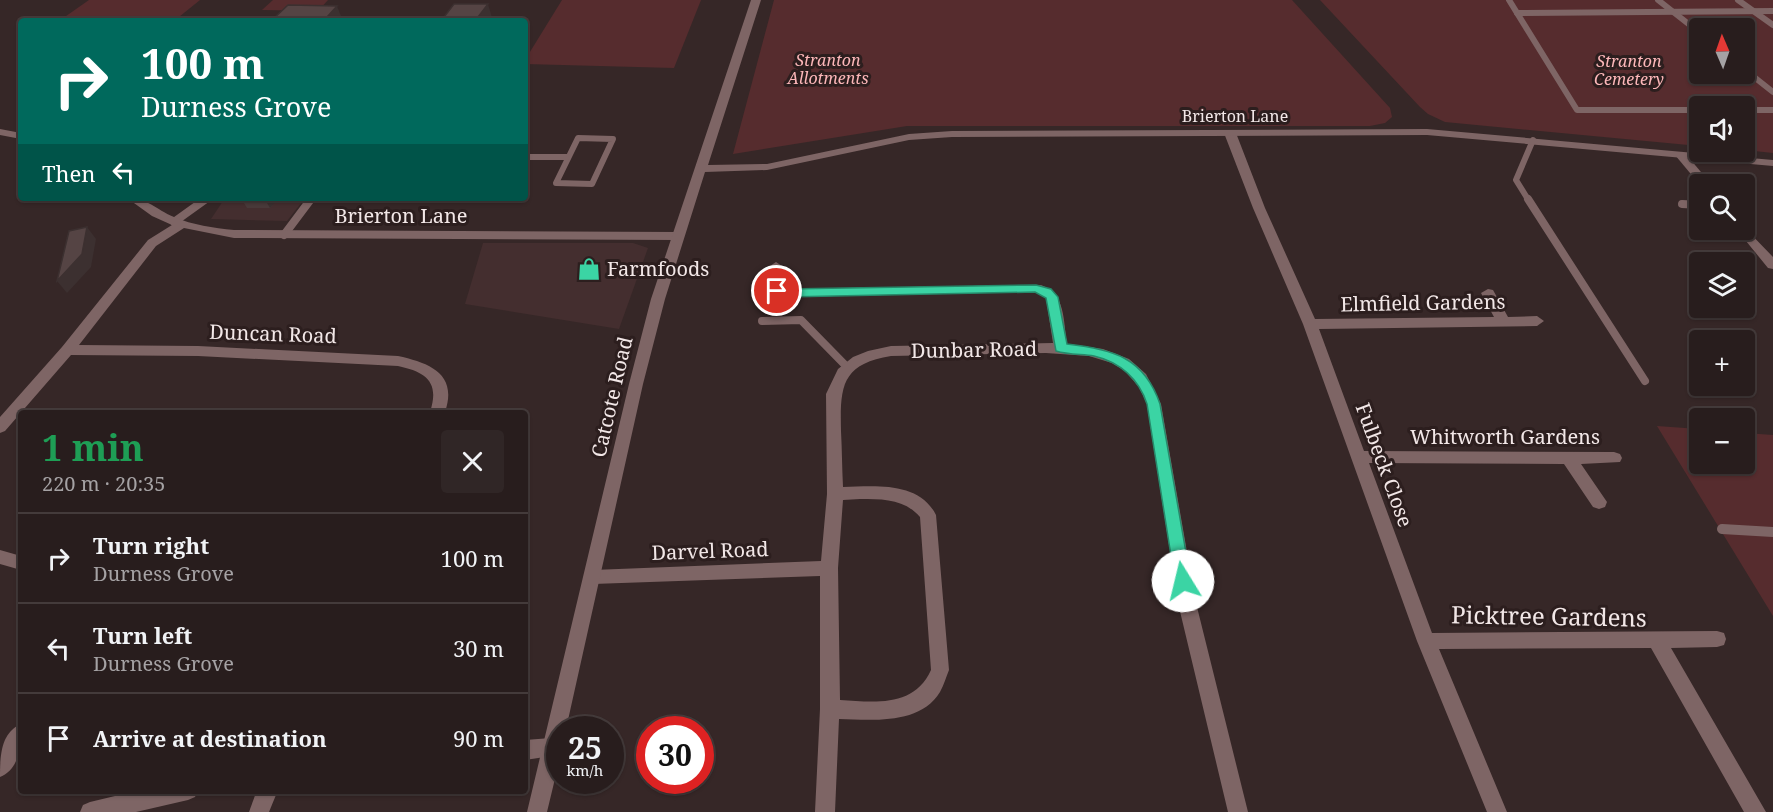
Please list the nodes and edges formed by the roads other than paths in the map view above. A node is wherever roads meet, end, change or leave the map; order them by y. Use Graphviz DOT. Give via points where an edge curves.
graph roads {
  1 [pos="756,0"];
  2 [pos="1509,0"];
  3 [pos="1658,0"];
  4 [pos="1738,0"];
  5 [pos="1755,11"];
  6 [pos="1773,11"];
  7 [pos="1673,12"];
  8 [pos="1516,13"];
  9 [pos="1689,24"];
  10 [pos="1773,25"];
  11 [pos="1755,78"];
  12 [pos="1773,92"];
  13 [pos="1689,110"];
  14 [pos="1755,110"];
  15 [pos="1773,110"];
  16 [pos="0,132"];
  17 [pos="1230,133"];
  18 [pos="18,135"];
  19 [pos="1533,140"];
  20 [pos="1681,154"];
  21 [pos="528,157"];
  22 [pos="568,158"];
  23 [pos="1773,163"];
  24 [pos="700,169"];
  25 [pos="1697,174"];
  26 [pos="137,201"];
  27 [pos="204,201"];
  28 [pos="310,201"];
  29 [pos="1682,204"];
  30 [pos="1689,204"];
  31 [pos="177,223"];
  32 [pos="284,235"];
  33 [pos="678,236"];
  34 [pos="1752,240"];
  35 [pos="1773,265"];
  36 [pos="776,266"];
  37 [pos="1488,293"];
  38 [pos="762,321"];
  39 [pos="1503,321"];
  40 [pos="1537,321"];
  41 [pos="1310,324"];
  42 [pos="1061,348"];
  43 [pos="67,350"];
  44 [pos="849,369"];
  45 [pos="1645,381"];
  46 [pos="439,410"];
  47 [pos="0,427"];
  48 [pos="1360,457"];
  49 [pos="1568,458"];
  50 [pos="1614,458"];
  51 [pos="835,494"];
  52 [pos="1599,502"];
  53 [pos="1722,529"];
  54 [pos="1773,532"];
  55 [pos="0,557"];
  56 [pos="18,562"];
  57 [pos="829,568"];
  58 [pos="593,577"];
  59 [pos="1717,639"];
  60 [pos="1656,640"];
  61 [pos="1426,641"];
  62 [pos="830,709"];
  63 [pos="558,716"];
  64 [pos="18,739"];
  65 [pos="546,748"];
  66 [pos="528,750"];
  67 [pos="0,767"];
  68 [pos="546,768"];
  69 [pos="170,794"];
  70 [pos="266,794"];
  71 [pos="90,812"];
  72 [pos="259,812"];
  73 [pos="537,812"];
  74 [pos="825,812"];
  75 [pos="1238,812"];
  76 [pos="1497,812"];
  77 [pos="1756,812"];
  1 -- 24 [label="street, Catcote Road"];
  2 -- 8 [label="lane"];
  3 -- 7 [label="lane"];
  4 -- 5 [label="lane"];
  5 -- 6 [label="lane"];
  5 -- 7 [label="lane"];
  5 -- 10 [label="lane"];
  7 -- 8 [label="lane"];
  7 -- 9 [label="lane"];
  8 -- 13 [label="lane" via="1577,110"];
  11 -- 12 [label="lane"];
  14 -- 15 [label="lane"];
  16 -- 18 [label="street"];
  17 -- 19 [label="street, Brierton Lane" via="1427,132"];
  17 -- 24 [label="street, Brierton Lane" via="935,134 766,167"];
  17 -- 41 [label="street, Fulbeck Close"];
  19 -- 20 [label="street, Brierton Lane"];
  19 -- 45 [label="lane" via="1516,180"];
  20 -- 23 [label="street, Brierton Lane"];
  20 -- 25 [label="street"];
  21 -- 22 [label="lane"];
  22 -- 22 [label="lane" via="578,138 613,139 592,184 556,183"];
  24 -- 33 [label="street, Catcote Road"];
  26 -- 31 [label="street, Brierton Lane"];
  27 -- 31 [label="lane"];
  28 -- 32 [label="lane"];
  29 -- 30 [label="lane"];
  31 -- 32 [label="street, Brierton Lane" via="205,231"];
  31 -- 43 [label="street" via="152,243"];
  32 -- 33 [label="street, Brierton Lane"];
  33 -- 58 [label="street, Catcote Road" via="636,384"];
  34 -- 35 [label="street"];
  36 -- 42 [label="street" via="777,291 785,293 1036,288 1052,297"];
  37 -- 39 [label="street"];
  38 -- 44 [label="lane" via="801,321"];
  39 -- 40 [label="street, Elmfield Gardens"];
  39 -- 41 [label="street, Elmfield Gardens"];
  41 -- 48 [label="street, Fulbeck Close"];
  42 -- 44 [label="street, Dunbar Road" via="891,351 873,354"];
  42 -- 75 [label="street, Dunbar Road" via="1096,352 1119,360 1136,372 1148,388 1154,404 1187,603"];
  43 -- 46 [label="street, Duncan Road" via="198,351 398,361 420,365 433,374 441,386"];
  43 -- 47 [label="street"];
  44 -- 51 [label="street, Dunbar Road" via="833,393"];
  48 -- 49 [label="street, Whitworth Gardens"];
  48 -- 61 [label="street, Fulbeck Close"];
  49 -- 50 [label="street, Whitworth Gardens"];
  49 -- 52 [label="street"];
  51 -- 57 [label="street, Dunbar Road"];
  51 -- 62 [label="street" via="895,493 921,504 928,515 940,670 927,696 914,705 894,710"];
  53 -- 54 [label="lane"];
  55 -- 56 [label="street"];
  57 -- 58 [label="street, Darvel Road"];
  57 -- 62 [label="street, Dunbar Road"];
  58 -- 63 [label="street, Catcote Road"];
  59 -- 60 [label="street"];
  60 -- 61 [label="street, Picktree Gardens"];
  60 -- 77 [label="street, Picktree Gardens"];
  61 -- 76 [label="street, Fulbeck Close"];
  62 -- 74 [label="street, Dunbar Road"];
  64 -- 67 [label="street"];
  65 -- 66 [label="street"];
  68 -- 73 [label="street, Catcote Road"];
  69 -- 71 [label="street"];
  70 -- 72 [label="street"];
}
